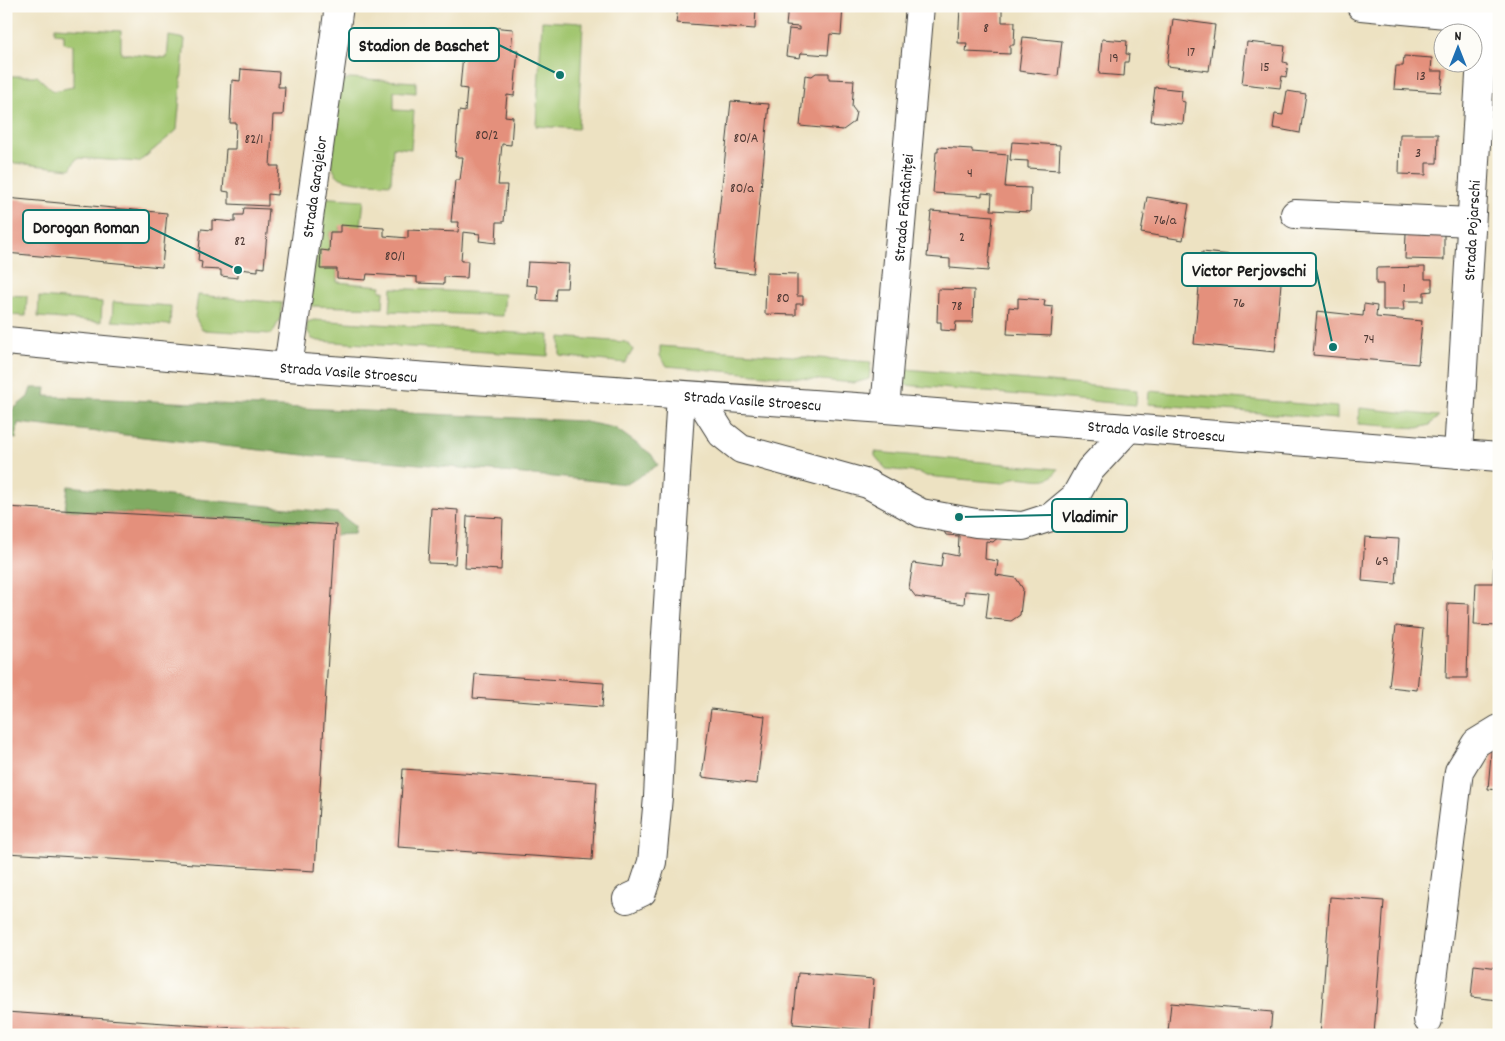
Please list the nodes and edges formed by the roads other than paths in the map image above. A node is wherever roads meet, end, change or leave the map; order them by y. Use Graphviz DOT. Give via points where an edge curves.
graph roads {
  1 [pos="338,6"];
  2 [pos="920,6"];
  3 [pos="1361,6"];
  4 [pos="1489,15"];
  5 [pos="1295,214"];
  6 [pos="1471,222"];
  7 [pos="6,341"];
  8 [pos="288,368"];
  9 [pos="689,395"];
  10 [pos="885,410"];
  11 [pos="1129,428"];
  12 [pos="1458,454"];
  13 [pos="1499,457"];
  14 [pos="1499,729"];
  15 [pos="627,899"];
  16 [pos="1428,1020"];
  1 -- 8 [label="main road, Strada Garajelor"];
  2 -- 10 [label="main road, Strada Fântâniței"];
  3 -- 4 [label="main road"];
  4 -- 6 [label="main road, Strada Pojarschi"];
  5 -- 6 [label="main road"];
  6 -- 12 [label="main road, Strada Pojarschi"];
  7 -- 8 [label="main road, Strada Vasile Stroescu"];
  8 -- 9 [label="main road, Strada Vasile Stroescu"];
  9 -- 10 [label="main road, Strada Vasile Stroescu"];
  9 -- 11 [label="main road" via="722,434 742,449 868,484 921,513 976,523 1023,526 1051,517 1075,498 1090,470"];
  9 -- 15 [label="main road" via="665,651 652,862 642,892"];
  10 -- 11 [label="main road, Strada Vasile Stroescu"];
  11 -- 12 [label="main road, Strada Vasile Stroescu"];
  12 -- 13 [label="main road, Strada Vasile Stroescu"];
  14 -- 16 [label="main road" via="1476,743 1459,771"];
}
